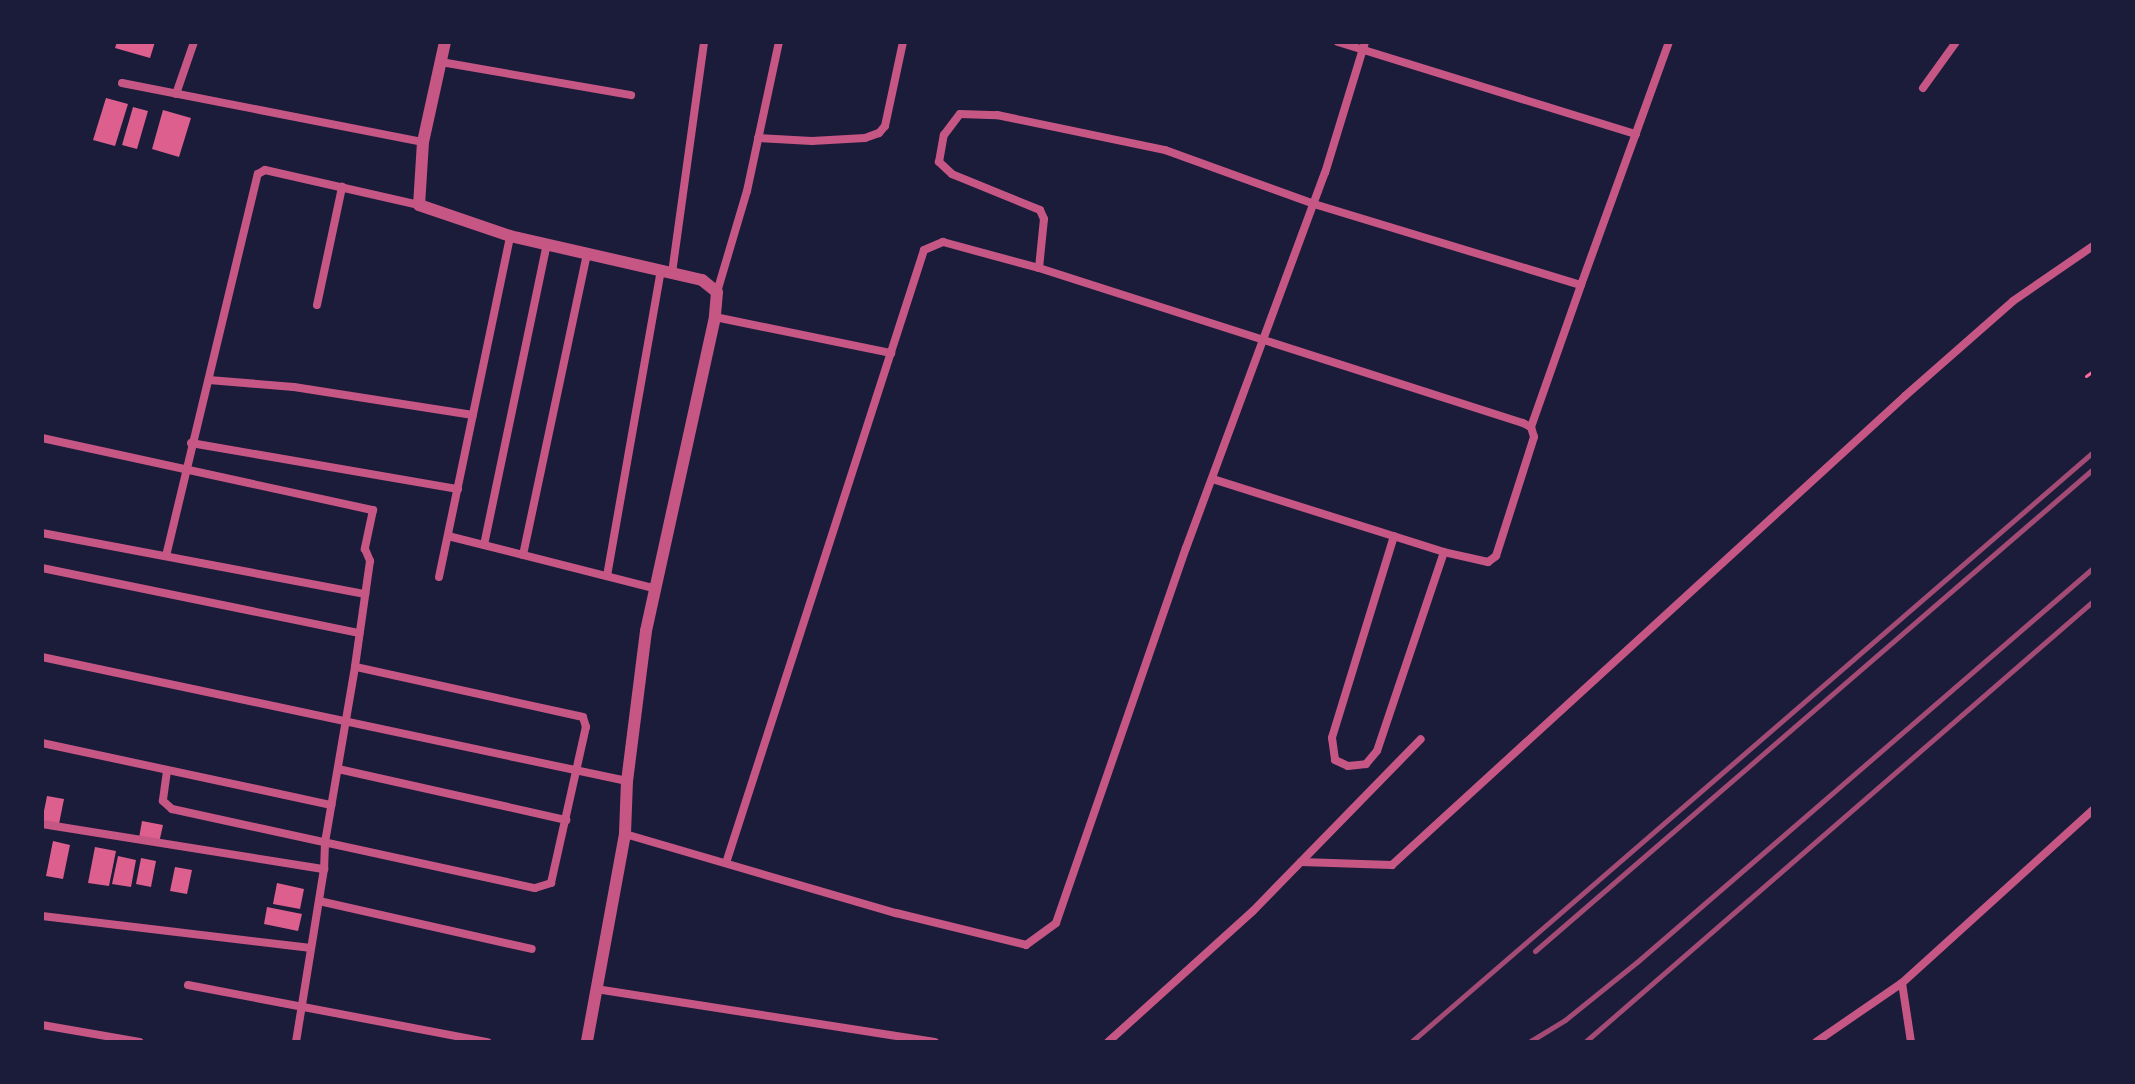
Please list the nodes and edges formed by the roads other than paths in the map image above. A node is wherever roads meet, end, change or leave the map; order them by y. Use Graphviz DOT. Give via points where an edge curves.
graph roads {
  1 [pos="194,42"];
  2 [pos="445,42"];
  3 [pos="704,42"];
  4 [pos="779,42"];
  5 [pos="903,42"];
  6 [pos="1338,42"];
  7 [pos="1669,42"];
  8 [pos="1956,42"];
  9 [pos="1364,46"];
  10 [pos="441,62"];
  11 [pos="122,83"];
  12 [pos="1923,88"];
  13 [pos="176,94"];
  14 [pos="631,95"];
  15 [pos="1636,134"];
  16 [pos="758,138"];
  17 [pos="423,142"];
  18 [pos="342,187"];
  19 [pos="1314,204"];
  20 [pos="419,205"];
  21 [pos="510,236"];
  22 [pos="547,244"];
  23 [pos="2093,246"];
  24 [pos="587,253"];
  25 [pos="1039,268"];
  26 [pos="667,271"];
  27 [pos="1581,285"];
  28 [pos="717,292"];
  29 [pos="317,305"];
  30 [pos="715,317"];
  31 [pos="1263,340"];
  32 [pos="891,353"];
  33 [pos="209,380"];
  34 [pos="473,415"];
  35 [pos="1531,427"];
  36 [pos="42,438"];
  37 [pos="191,443"];
  38 [pos="184,468"];
  39 [pos="1212,479"];
  40 [pos="458,489"];
  41 [pos="42,533"];
  42 [pos="448,536"];
  43 [pos="1394,536"];
  44 [pos="484,545"];
  45 [pos="1444,552"];
  46 [pos="523,555"];
  47 [pos="166,556"];
  48 [pos="42,568"];
  49 [pos="607,576"];
  50 [pos="439,577"];
  51 [pos="654,588"];
  52 [pos="365,594"];
  53 [pos="359,633"];
  54 [pos="42,657"];
  55 [pos="355,667"];
  56 [pos="347,721"];
  57 [pos="1421,739"];
  58 [pos="42,743"];
  59 [pos="338,769"];
  60 [pos="577,770"];
  61 [pos="167,771"];
  62 [pos="627,781"];
  63 [pos="331,805"];
  64 [pos="2093,810"];
  65 [pos="566,820"];
  66 [pos="42,824"];
  67 [pos="625,834"];
  68 [pos="325,843"];
  69 [pos="1301,862"];
  70 [pos="726,863"];
  71 [pos="324,869"];
  72 [pos="319,901"];
  73 [pos="42,916"];
  74 [pos="311,948"];
  75 [pos="532,949"];
  76 [pos="1902,983"];
  77 [pos="188,985"];
  78 [pos="596,989"];
  79 [pos="301,1009"];
  80 [pos="42,1025"];
  81 [pos="140,1042"];
  82 [pos="296,1042"];
  83 [pos="488,1042"];
  84 [pos="587,1042"];
  85 [pos="935,1042"];
  86 [pos="1108,1042"];
  87 [pos="1816,1042"];
  88 [pos="1911,1042"];
  1 -- 13 [label="street"];
  2 -- 10 [label="street"];
  3 -- 26 [label="street"];
  4 -- 16 [label="street"];
  5 -- 16 [label="street" via="885,126 879,133 812,141"];
  6 -- 9 [label="street"];
  7 -- 15 [label="street"];
  8 -- 12 [label="street"];
  9 -- 15 [label="street"];
  9 -- 19 [label="street"];
  10 -- 14 [label="street"];
  10 -- 17 [label="street"];
  11 -- 13 [label="street"];
  13 -- 17 [label="street"];
  15 -- 27 [label="street"];
  16 -- 28 [label="street"];
  17 -- 20 [label="street"];
  18 -- 20 [label="street"];
  18 -- 29 [label="street"];
  18 -- 33 [label="street" via="265,170 258,174"];
  19 -- 25 [label="street" via="1165,150 997,115 960,114 944,135 939,162 952,174 1040,210 1044,219"];
  19 -- 27 [label="street"];
  19 -- 31 [label="street"];
  20 -- 21 [label="street"];
  21 -- 22 [label="street"];
  21 -- 34 [label="street"];
  22 -- 24 [label="street"];
  22 -- 44 [label="street"];
  23 -- 69 [label="street" via="2013,301 1392,865"];
  24 -- 26 [label="street"];
  24 -- 46 [label="street"];
  25 -- 31 [label="street"];
  25 -- 32 [label="street" via="935,243 924,250"];
  26 -- 28 [label="street" via="702,280"];
  26 -- 49 [label="street"];
  27 -- 35 [label="street"];
  28 -- 30 [label="street"];
  30 -- 32 [label="street"];
  30 -- 51 [label="street"];
  31 -- 35 [label="street"];
  31 -- 39 [label="street"];
  32 -- 70 [label="street"];
  33 -- 34 [label="street" via="294,387"];
  33 -- 37 [label="street"];
  34 -- 40 [label="street"];
  35 -- 45 [label="street" via="1533,446 1496,556 1488,562"];
  36 -- 38 [label="street"];
  37 -- 38 [label="street"];
  37 -- 40 [label="street"];
  38 -- 47 [label="street"];
  38 -- 52 [label="street" via="373,510 365,549 370,561"];
  39 -- 43 [label="street"];
  39 -- 70 [label="street" via="1056,923 1026,945"];
  40 -- 42 [label="street"];
  41 -- 47 [label="street"];
  42 -- 44 [label="street"];
  42 -- 50 [label="street"];
  43 -- 45 [label="street"];
  43 -- 45 [label="street" via="1332,738 1335,760 1348,766 1366,764 1377,751"];
  44 -- 46 [label="street"];
  46 -- 49 [label="street"];
  47 -- 52 [label="street"];
  48 -- 53 [label="street"];
  49 -- 51 [label="street"];
  51 -- 62 [label="street"];
  52 -- 53 [label="street"];
  53 -- 55 [label="street"];
  54 -- 56 [label="street"];
  55 -- 56 [label="street"];
  55 -- 60 [label="street" via="575,713 586,727"];
  56 -- 59 [label="street"];
  56 -- 60 [label="street"];
  57 -- 69 [label="street"];
  58 -- 61 [label="street"];
  59 -- 63 [label="street"];
  59 -- 65 [label="street"];
  60 -- 62 [label="street"];
  60 -- 65 [label="street"];
  61 -- 63 [label="street"];
  61 -- 68 [label="street" via="163,801 172,809"];
  62 -- 67 [label="street"];
  63 -- 68 [label="street"];
  64 -- 76 [label="street"];
  65 -- 68 [label="street" via="554,878 544,887"];
  66 -- 71 [label="street"];
  67 -- 70 [label="street"];
  67 -- 78 [label="street"];
  68 -- 71 [label="street"];
  69 -- 86 [label="street"];
  71 -- 72 [label="street"];
  72 -- 74 [label="street"];
  72 -- 75 [label="street"];
  73 -- 74 [label="street"];
  74 -- 79 [label="street"];
  76 -- 87 [label="street"];
  76 -- 88 [label="street"];
  77 -- 79 [label="street"];
  78 -- 84 [label="street"];
  78 -- 85 [label="street"];
  79 -- 82 [label="street"];
  79 -- 83 [label="street"];
  80 -- 81 [label="street"];
}
